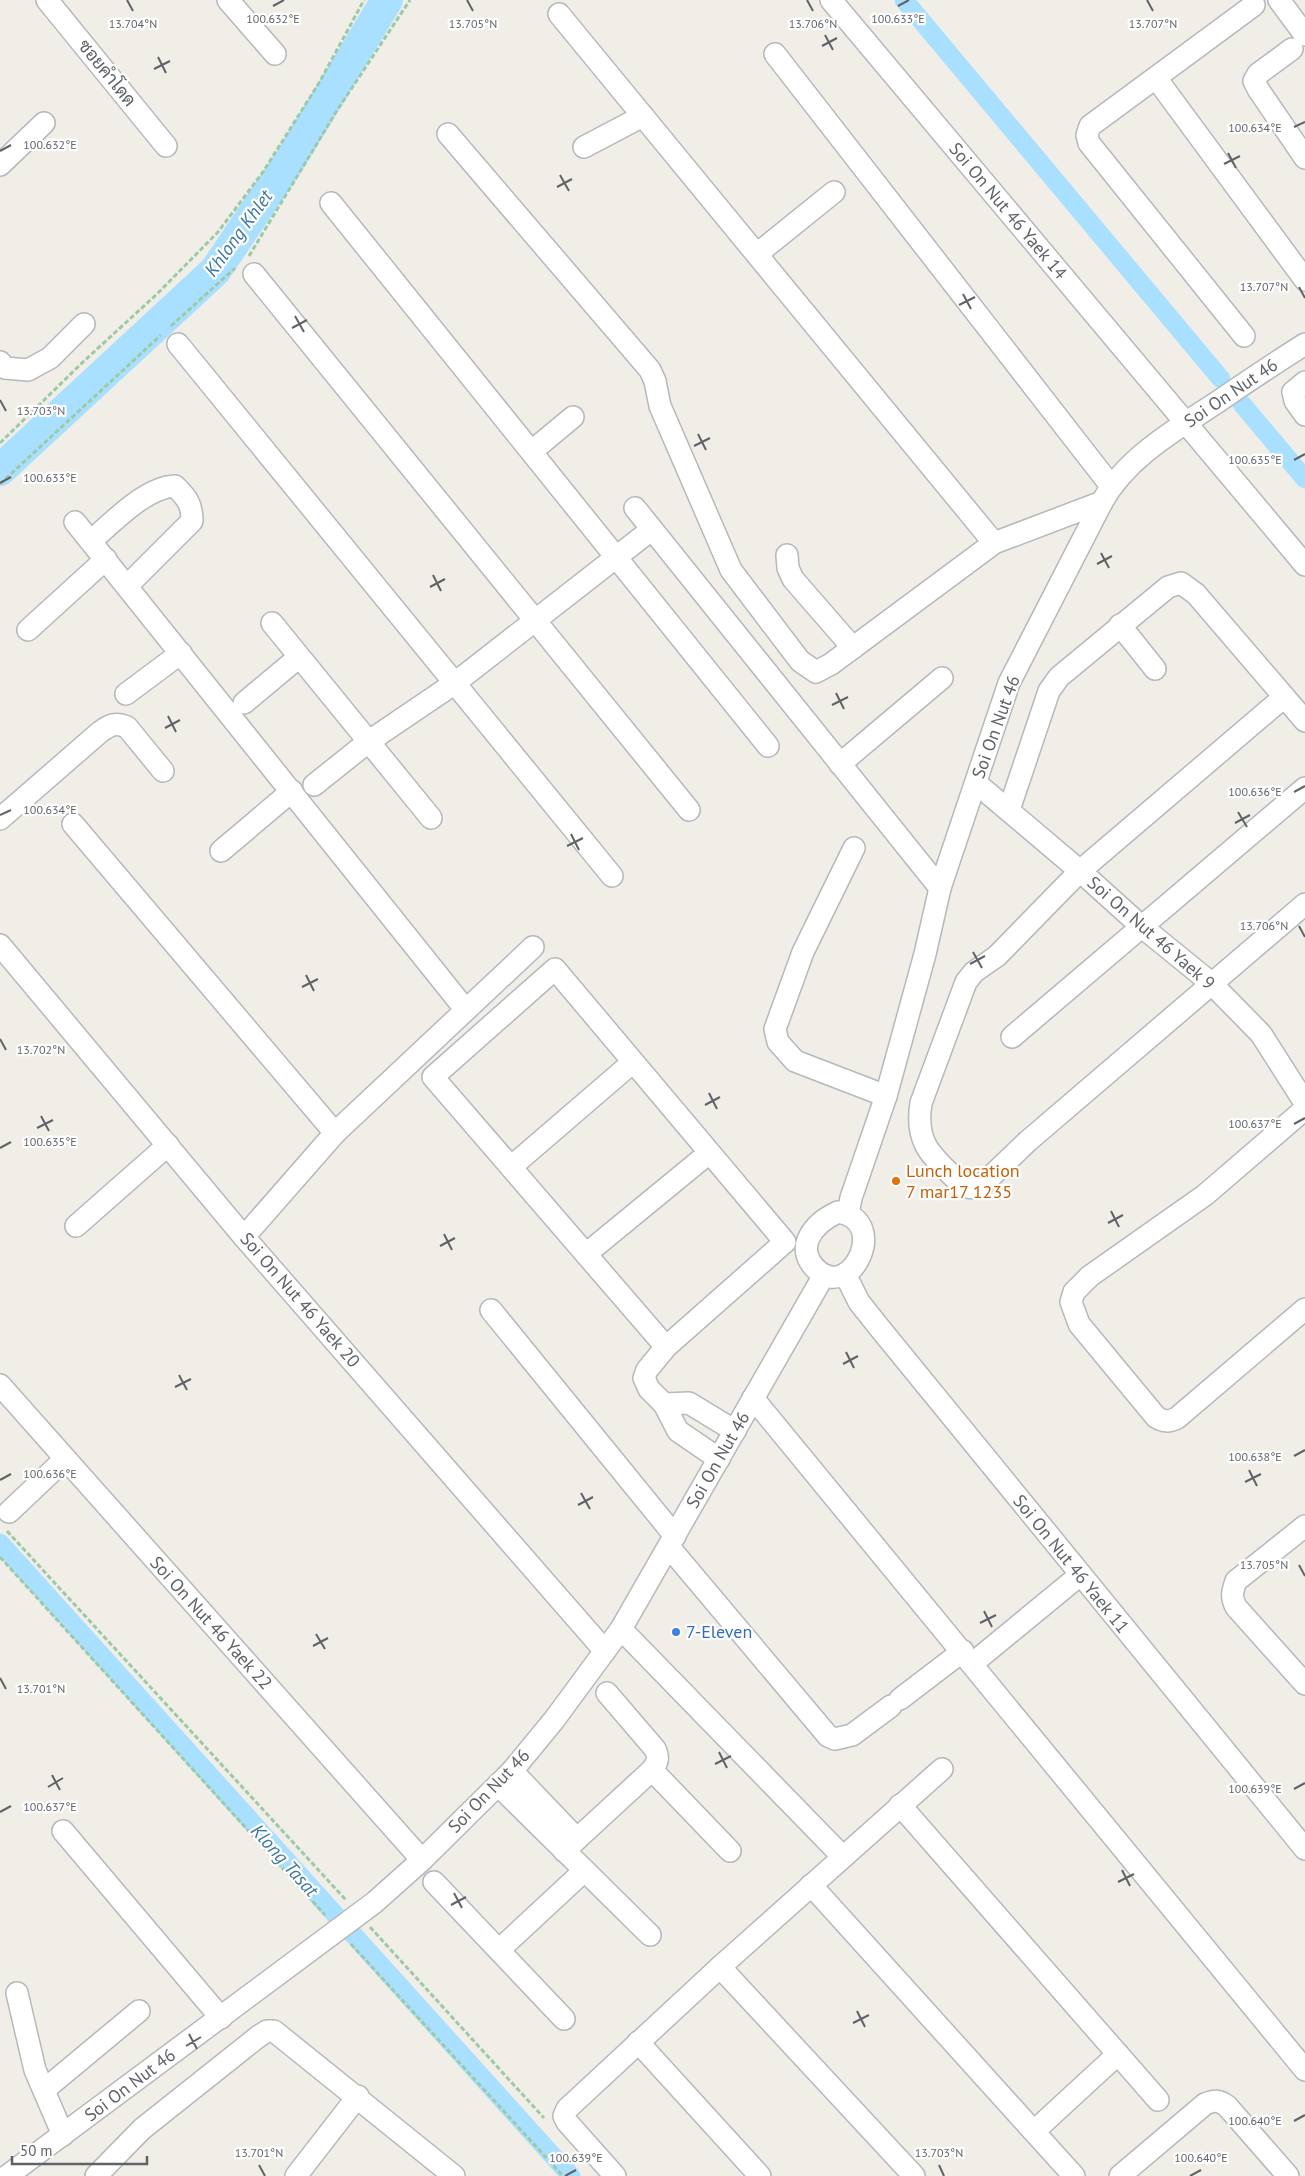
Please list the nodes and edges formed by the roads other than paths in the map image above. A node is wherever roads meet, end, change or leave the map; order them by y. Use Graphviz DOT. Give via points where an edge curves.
graph roads {
  1 [pos="47,0"];
  2 [pos="228,0"];
  3 [pos="831,0"];
  4 [pos="1279,0"];
  5 [pos="1254,5"];
  6 [pos="559,14"];
  7 [pos="1299,42"];
  8 [pos="275,54"];
  9 [pos="775,54"];
  10 [pos="1156,78"];
  11 [pos="643,116"];
  12 [pos="44,123"];
  13 [pos="448,134"];
  14 [pos="166,146"];
  15 [pos="584,147"];
  16 [pos="1305,158"];
  17 [pos="0,165"];
  18 [pos="834,192"];
  19 [pos="331,203"];
  20 [pos="757,254"];
  21 [pos="1301,268"];
  22 [pos="254,274"];
  23 [pos="84,324"];
  24 [pos="170,335"];
  25 [pos="1244,336"];
  26 [pos="1305,344"];
  27 [pos="0,362"];
  28 [pos="1305,382"];
  29 [pos="1305,415"];
  30 [pos="573,416"];
  31 [pos="1186,423"];
  32 [pos="532,451"];
  33 [pos="1106,494"];
  34 [pos="635,508"];
  35 [pos="76,522"];
  36 [pos="651,530"];
  37 [pos="91,540"];
  38 [pos="994,543"];
  39 [pos="787,555"];
  40 [pos="618,558"];
  41 [pos="106,559"];
  42 [pos="1305,565"];
  43 [pos="128,585"];
  44 [pos="536,621"];
  45 [pos="272,623"];
  46 [pos="1120,625"];
  47 [pos="28,630"];
  48 [pos="853,648"];
  49 [pos="182,653"];
  50 [pos="299,657"];
  51 [pos="1155,669"];
  52 [pos="942,678"];
  53 [pos="455,683"];
  54 [pos="126,694"];
  55 [pos="1284,697"];
  56 [pos="244,703"];
  57 [pos="1305,721"];
  58 [pos="368,742"];
  59 [pos="768,746"];
  60 [pos="840,764"];
  61 [pos="163,771"];
  62 [pos="976,783"];
  63 [pos="314,785"];
  64 [pos="1305,788"];
  65 [pos="292,791"];
  66 [pos="689,810"];
  67 [pos="1009,810"];
  68 [pos="430,818"];
  69 [pos="0,819"];
  70 [pos="72,824"];
  71 [pos="854,848"];
  72 [pos="221,851"];
  73 [pos="1080,870"];
  74 [pos="612,876"];
  75 [pos="940,888"];
  76 [pos="1305,904"];
  77 [pos="1141,926"];
  78 [pos="0,946"];
  79 [pos="533,947"];
  80 [pos="1211,983"];
  81 [pos="465,1009"];
  82 [pos="1012,1037"];
  83 [pos="633,1062"];
  84 [pos="886,1096"];
  85 [pos="1305,1102"];
  86 [pos="1305,1109"];
  87 [pos="335,1133"];
  88 [pos="168,1146"];
  89 [pos="709,1153"];
  90 [pos="511,1167"];
  91 [pos="848,1214"];
  92 [pos="76,1226"];
  93 [pos="244,1237"];
  94 [pos="586,1254"];
  95 [pos="845,1274"];
  96 [pos="824,1275"];
  97 [pos="1305,1309"];
  98 [pos="490,1310"];
  99 [pos="666,1347"];
  100 [pos="0,1385"];
  101 [pos="753,1398"];
  102 [pos="664,1404"];
  103 [pos="735,1431"];
  104 [pos="65,1459"];
  105 [pos="719,1459"];
  106 [pos="8,1521"];
  107 [pos="1305,1526"];
  108 [pos="672,1541"];
  109 [pos="1080,1576"];
  110 [pos="621,1628"];
  111 [pos="605,1651"];
  112 [pos="968,1657"];
  113 [pos="1305,1684"];
  114 [pos="607,1693"];
  115 [pos="942,1769"];
  116 [pos="652,1770"];
  117 [pos="505,1778"];
  118 [pos="900,1805"];
  119 [pos="63,1831"];
  120 [pos="570,1845"];
  121 [pos="1305,1849"];
  122 [pos="730,1851"];
  123 [pos="842,1857"];
  124 [pos="422,1860"];
  125 [pos="584,1871"];
  126 [pos="434,1882"];
  127 [pos="811,1885"];
  128 [pos="650,1935"];
  129 [pos="499,1950"];
  130 [pos="720,1967"];
  131 [pos="17,1993"];
  132 [pos="139,2011"];
  133 [pos="221,2018"];
  134 [pos="564,2019"];
  135 [pos="638,2042"];
  136 [pos="1118,2054"];
  137 [pos="1305,2070"];
  138 [pos="44,2090"];
  139 [pos="358,2096"];
  140 [pos="1158,2100"];
  141 [pos="1042,2124"];
  142 [pos="63,2135"];
  143 [pos="1062,2172"];
  144 [pos="1125,2175"];
  145 [pos="7,2176"];
  146 [pos="96,2176"];
  147 [pos="296,2176"];
  148 [pos="454,2176"];
  149 [pos="615,2176"];
  150 [pos="760,2176"];
  151 [pos="914,2176"];
  152 [pos="1288,2176"];
  1 -- 14 [label="street, ซอยคำโดด"];
  2 -- 8 [label="street"];
  3 -- 31 [label="street, Soi On Nut 46 Yaek 14"];
  4 -- 7 [label="street"];
  5 -- 10 [label="street"];
  6 -- 11 [label="street"];
  7 -- 16 [label="street" via="1258,74 1254,81"];
  9 -- 33 [label="street"];
  10 -- 21 [label="street"];
  10 -- 25 [label="street" via="1090,126 1089,143"];
  11 -- 15 [label="street"];
  11 -- 20 [label="street"];
  12 -- 17 [label="street"];
  13 -- 48 [label="street" via="650,370 660,406 731,570 800,660 816,672"];
  18 -- 20 [label="street"];
  19 -- 32 [label="street"];
  20 -- 38 [label="street"];
  22 -- 44 [label="street"];
  23 -- 27 [label="street" via="50,358 28,370 5,368"];
  24 -- 53 [label="street"];
  26 -- 31 [label="street, Soi On Nut 46"];
  28 -- 29 [label="street" via="1293,392"];
  30 -- 32 [label="street"];
  31 -- 33 [label="street, Soi On Nut 46" via="1131,465"];
  31 -- 42 [label="street, Soi On Nut 46 Yaek 14"];
  32 -- 40 [label="street"];
  33 -- 38 [label="street"];
  33 -- 62 [label="street, Soi On Nut 46" via="1009,683"];
  34 -- 36 [label="street"];
  35 -- 37 [label="street"];
  36 -- 40 [label="street"];
  36 -- 60 [label="street"];
  37 -- 41 [label="street"];
  37 -- 43 [label="street" via="146,496 165,487 175,486 185,496 192,508 192,521"];
  38 -- 48 [label="street"];
  39 -- 48 [label="street" via="793,579"];
  40 -- 44 [label="street"];
  40 -- 59 [label="street"];
  41 -- 43 [label="street"];
  41 -- 47 [label="street"];
  43 -- 49 [label="street"];
  44 -- 53 [label="street"];
  44 -- 66 [label="street"];
  45 -- 50 [label="street"];
  46 -- 51 [label="street"];
  46 -- 55 [label="street" via="1168,586 1181,583 1196,594"];
  46 -- 67 [label="street" via="1070,666 1049,691"];
  49 -- 54 [label="street"];
  49 -- 65 [label="street"];
  50 -- 56 [label="street"];
  50 -- 58 [label="street"];
  52 -- 60 [label="street"];
  53 -- 58 [label="street"];
  53 -- 74 [label="street"];
  55 -- 57 [label="street"];
  55 -- 73 [label="street"];
  58 -- 63 [label="street"];
  58 -- 68 [label="street"];
  60 -- 75 [label="street"];
  61 -- 69 [label="street" via="127,727 111,725"];
  62 -- 67 [label="street, Soi On Nut 46 Yaek 9"];
  62 -- 75 [label="street, Soi On Nut 46"];
  64 -- 77 [label="street"];
  65 -- 72 [label="street"];
  65 -- 81 [label="street"];
  67 -- 73 [label="street, Soi On Nut 46 Yaek 9"];
  70 -- 87 [label="street"];
  71 -- 84 [label="street" via="803,952 775,1029 778,1042 795,1061"];
  73 -- 77 [label="street, Soi On Nut 46 Yaek 9"];
  73 -- 80 [label="street" via="997,956 974,972 962,991 921,1104 918,1121 929,1151 963,1186 976,1188 983,1184"];
  75 -- 84 [label="street, Soi On Nut 46"];
  76 -- 80 [label="street"];
  77 -- 80 [label="street, Soi On Nut 46 Yaek 9"];
  77 -- 82 [label="street"];
  78 -- 88 [label="street, Soi On Nut 46 Yaek 20"];
  79 -- 81 [label="street"];
  80 -- 85 [label="street, Soi On Nut 46 Yaek 9" via="1261,1034"];
  81 -- 87 [label="street"];
  83 -- 89 [label="street"];
  83 -- 90 [label="street"];
  83 -- 90 [label="street" via="555,970 433,1077"];
  84 -- 91 [label="street, Soi On Nut 46"];
  86 -- 97 [label="street" via="1205,1195 1090,1276 1074,1292 1070,1302 1079,1324 1156,1417 1169,1422"];
  87 -- 93 [label="street"];
  88 -- 92 [label="street"];
  88 -- 93 [label="street, Soi On Nut 46 Yaek 20"];
  89 -- 94 [label="street"];
  89 -- 99 [label="street" via="785,1242"];
  90 -- 94 [label="street"];
  91 -- 95 [label="street" via="860,1227 864,1250"];
  91 -- 96 [label="street" via="838,1212 825,1218 814,1227 808,1238 807,1251 811,1263"];
  93 -- 111 [label="street, Soi On Nut 46 Yaek 20"];
  94 -- 99 [label="street"];
  95 -- 96 [label="street" via="831,1278"];
  95 -- 109 [label="street, Soi On Nut 46 Yaek 11" via="859,1302"];
  96 -- 101 [label="street, Soi On Nut 46"];
  98 -- 108 [label="street"];
  99 -- 102 [label="street" via="644,1378 649,1389"];
  100 -- 104 [label="street, Soi On Nut 46 Yaek 22"];
  101 -- 103 [label="street, Soi On Nut 46"];
  101 -- 112 [label="street"];
  102 -- 103 [label="street" via="689,1403"];
  102 -- 105 [label="street" via="678,1431"];
  103 -- 105 [label="street, Soi On Nut 46"];
  104 -- 106 [label="street"];
  104 -- 124 [label="street, Soi On Nut 46 Yaek 22"];
  105 -- 108 [label="street, Soi On Nut 46"];
  107 -- 113 [label="street" via="1236,1581 1232,1598 1236,1607"];
  108 -- 110 [label="street, Soi On Nut 46"];
  108 -- 112 [label="street" via="828,1736 835,1739 852,1735 896,1702"];
  109 -- 112 [label="street"];
  109 -- 121 [label="street, Soi On Nut 46 Yaek 11"];
  110 -- 111 [label="street, Soi On Nut 46"];
  110 -- 123 [label="street"];
  111 -- 117 [label="street, Soi On Nut 46" via="554,1720"];
  112 -- 137 [label="street"];
  114 -- 116 [label="street" via="655,1749 658,1756"];
  115 -- 118 [label="street"];
  116 -- 120 [label="street"];
  116 -- 122 [label="street"];
  117 -- 120 [label="street"];
  117 -- 124 [label="street, Soi On Nut 46"];
  118 -- 123 [label="street"];
  118 -- 136 [label="street"];
  119 -- 133 [label="street"];
  120 -- 125 [label="street"];
  123 -- 127 [label="street"];
  124 -- 133 [label="street, Soi On Nut 46" via="367,1908"];
  125 -- 128 [label="street"];
  125 -- 129 [label="street"];
  126 -- 129 [label="street"];
  127 -- 130 [label="street"];
  127 -- 143 [label="street"];
  129 -- 134 [label="street"];
  130 -- 135 [label="street"];
  130 -- 151 [label="street"];
  131 -- 138 [label="street" via="35,2070"];
  132 -- 138 [label="street"];
  133 -- 142 [label="street, Soi On Nut 46"];
  135 -- 149 [label="street" via="567,2109 564,2116 572,2130"];
  135 -- 150 [label="street"];
  136 -- 140 [label="street"];
  136 -- 141 [label="street"];
  138 -- 142 [label="street"];
  139 -- 146 [label="street" via="280,2034 268,2031 142,2129"];
  139 -- 147 [label="street"];
  139 -- 148 [label="street"];
  142 -- 145 [label="street, Soi On Nut 46"];
  144 -- 152 [label="street" via="1212,2100 1227,2106"];
}
